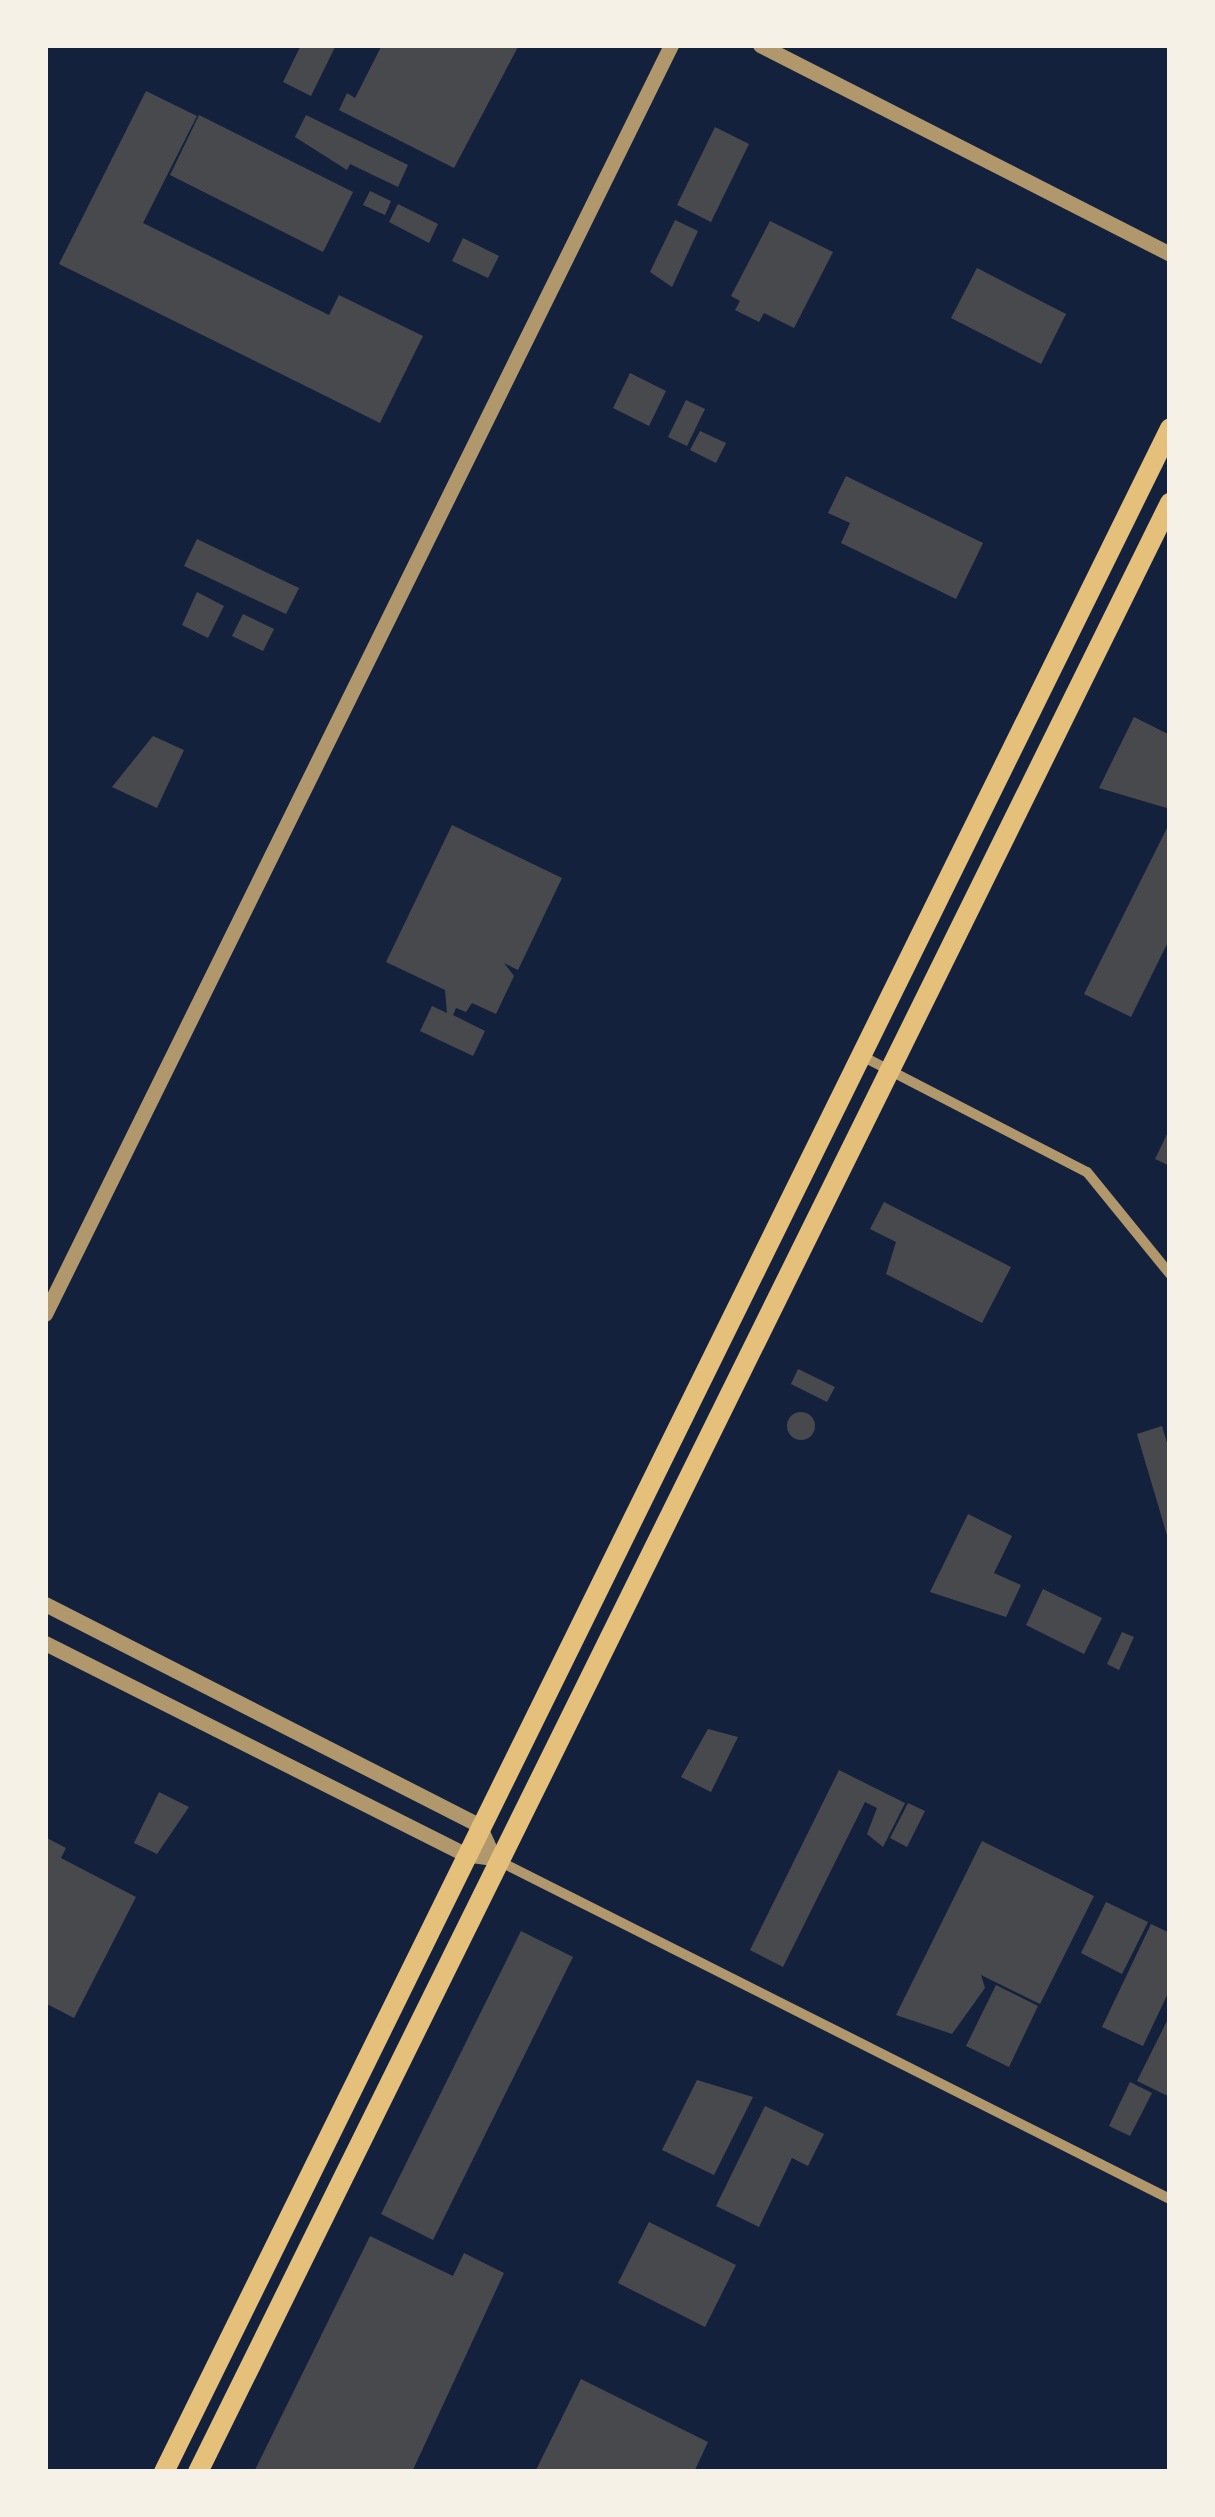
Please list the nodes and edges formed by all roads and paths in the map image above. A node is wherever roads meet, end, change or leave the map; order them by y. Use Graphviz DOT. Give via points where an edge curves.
graph roads {
  1 [pos="671,45"];
  2 [pos="760,45"];
  3 [pos="1170,254"];
  4 [pos="1170,428"];
  5 [pos="1170,503"];
  6 [pos="860,1055"];
  7 [pos="888,1068"];
  8 [pos="1170,1274"];
  9 [pos="45,1314"];
  10 [pos="45,1604"];
  11 [pos="45,1643"];
  12 [pos="479,1825"];
  13 [pos="464,1854"];
  14 [pos="494,1858"];
  15 [pos="1170,2199"];
  16 [pos="164,2472"];
  17 [pos="198,2472"];
  1 -- 9 [label="street"];
  2 -- 3 [label="street"];
  4 -- 6 [label="highway"];
  5 -- 7 [label="highway"];
  6 -- 7 [label="street"];
  6 -- 12 [label="highway"];
  7 -- 8 [label="street" via="1086,1172"];
  7 -- 14 [label="highway"];
  10 -- 12 [label="street"];
  11 -- 13 [label="street"];
  12 -- 13 [label="highway"];
  12 -- 14 [label="street"];
  13 -- 14 [label="street"];
  13 -- 16 [label="highway"];
  14 -- 15 [label="street"];
  14 -- 17 [label="highway"];
}
